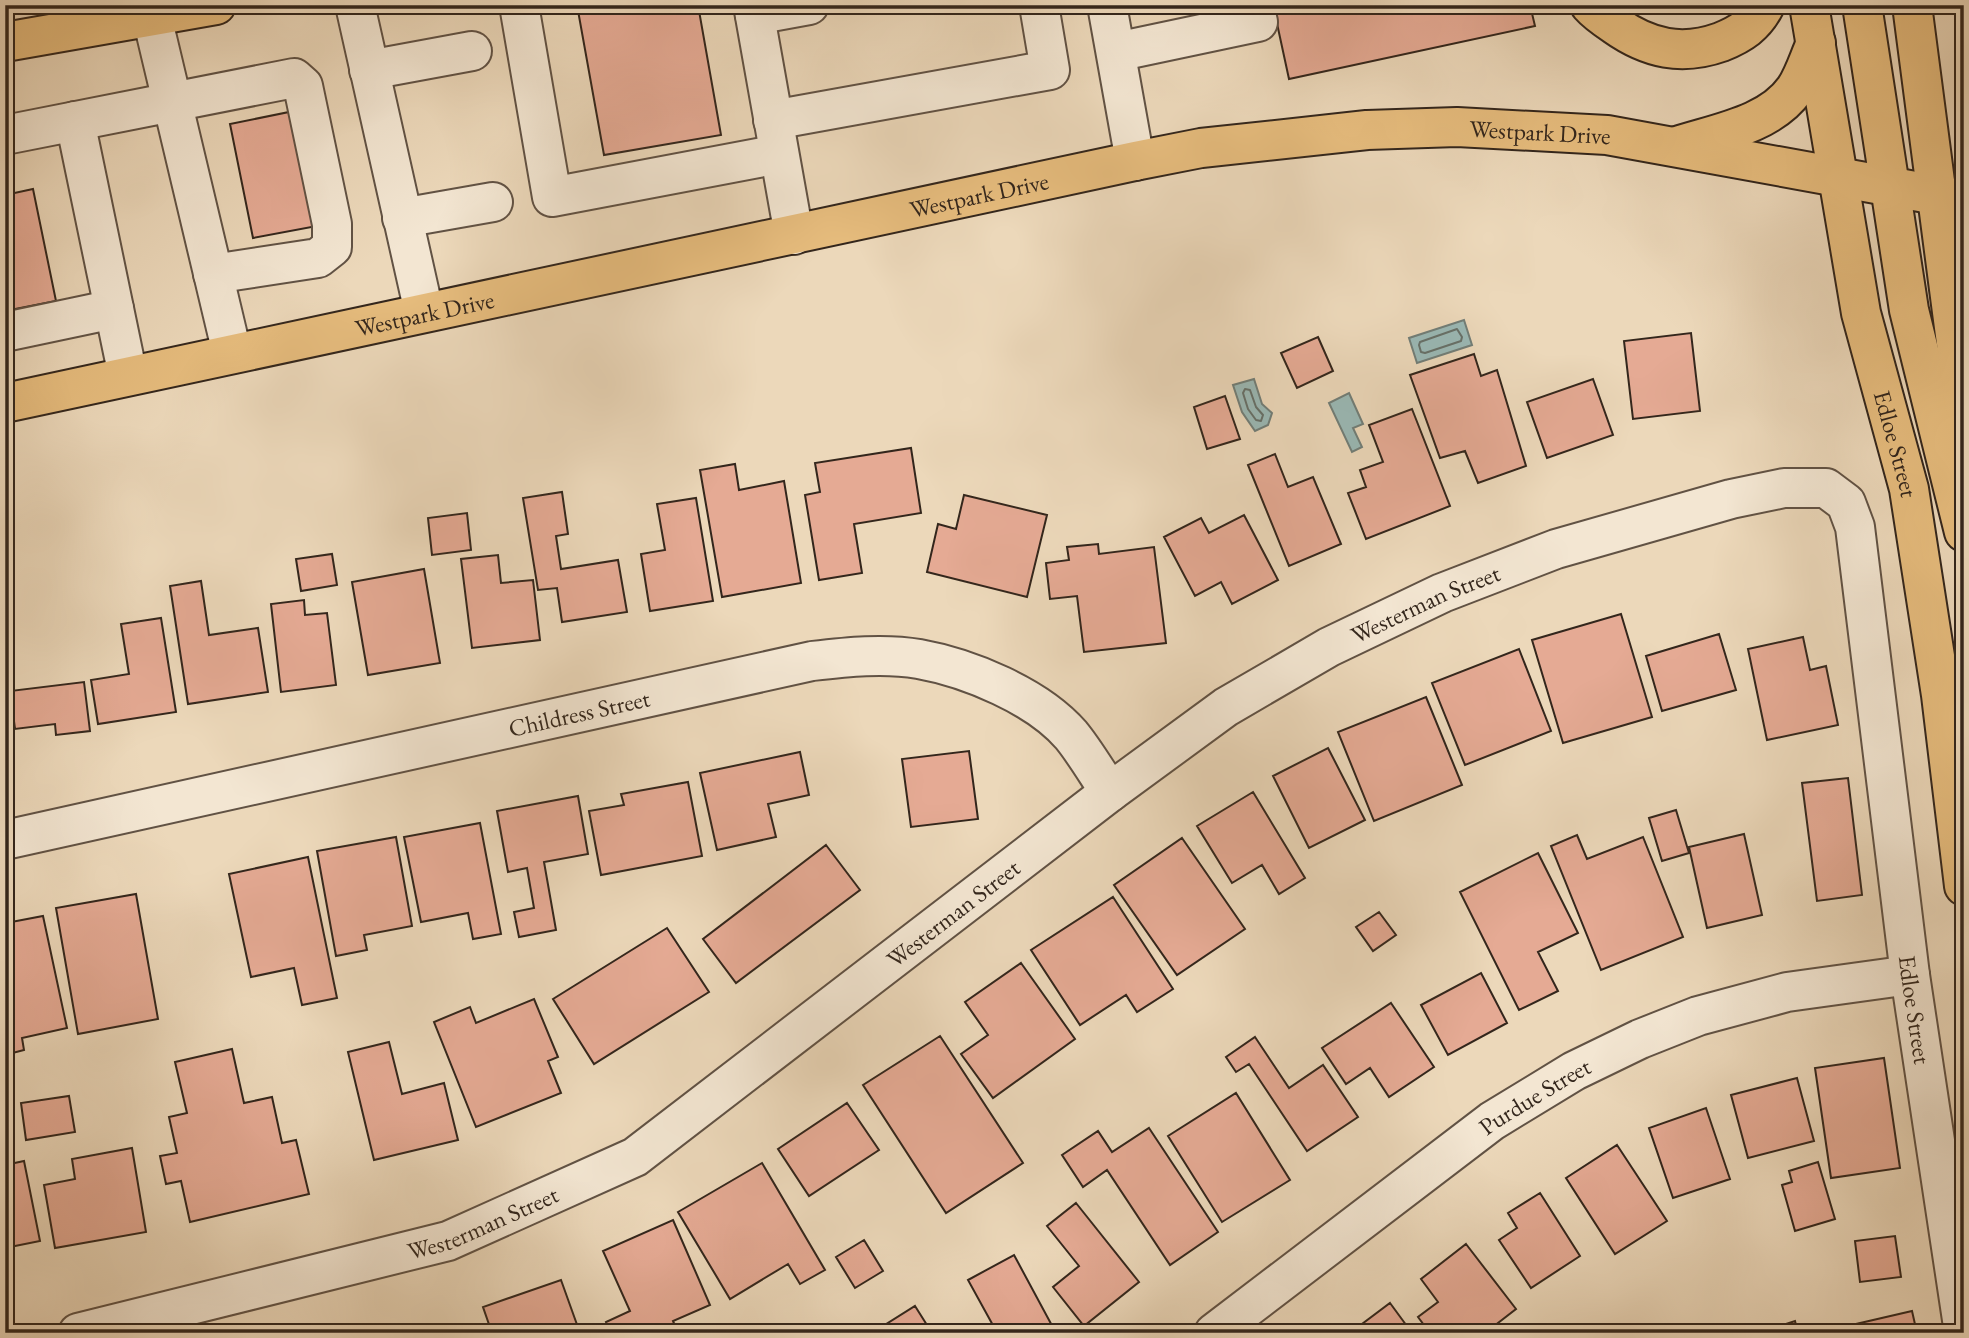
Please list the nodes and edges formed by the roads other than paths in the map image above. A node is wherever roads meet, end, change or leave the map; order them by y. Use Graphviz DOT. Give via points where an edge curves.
graph roads {
  1 [pos="216,5"];
  2 [pos="355,5"];
  3 [pos="519,5"];
  4 [pos="809,5"];
  5 [pos="1039,5"];
  6 [pos="1107,5"];
  7 [pos="1254,5"];
  8 [pos="1590,5"];
  9 [pos="1765,5"];
  10 [pos="1810,5"];
  11 [pos="1862,5"];
  12 [pos="1912,5"];
  13 [pos="754,10"];
  14 [pos="152,17"];
  15 [pos="5,42"];
  16 [pos="1816,43"];
  17 [pos="472,51"];
  18 [pos="1116,52"];
  19 [pos="369,70"];
  20 [pos="172,101"];
  21 [pos="75,121"];
  22 [pos="5,135"];
  23 [pos="776,137"];
  24 [pos="1672,147"];
  25 [pos="1135,161"];
  26 [pos="1838,176"];
  27 [pos="1889,186"];
  28 [pos="1950,197"];
  29 [pos="493,202"];
  30 [pos="402,218"];
  31 [pos="793,235"];
  32 [pos="213,274"];
  33 [pos="114,309"];
  34 [pos="424,312"];
  35 [pos="5,332"];
  36 [pos="232,353"];
  37 [pos="128,376"];
  38 [pos="5,403"];
  39 [pos="1964,404"];
  40 [pos="1826,488"];
  41 [pos="1964,532"];
  42 [pos="1110,792"];
  43 [pos="5,840"];
  44 [pos="1964,886"];
  45 [pos="1910,975"];
  46 [pos="78,1333"];
  47 [pos="1214,1333"];
  48 [pos="1964,1333"];
  1 -- 14 [label="main road"];
  2 -- 19 [label="street"];
  3 -- 23 [label="street" via="552,197"];
  4 -- 13 [label="street"];
  5 -- 23 [label="street" via="1051,70"];
  6 -- 18 [label="street"];
  7 -- 18 [label="street" via="1258,23"];
  8 -- 9 [label="main road" via="1643,43 1684,51 1741,34"];
  10 -- 16 [label="main road, Edloe Street"];
  11 -- 27 [label="main road, Edloe Street"];
  12 -- 28 [label="main road"];
  13 -- 23 [label="street"];
  14 -- 15 [label="main road"];
  14 -- 20 [label="street"];
  16 -- 24 [label="main road" via="1796,88 1779,106 1759,119"];
  16 -- 26 [label="main road, Edloe Street"];
  17 -- 19 [label="street"];
  18 -- 25 [label="street"];
  19 -- 30 [label="street"];
  20 -- 21 [label="street"];
  20 -- 32 [label="street"];
  20 -- 32 [label="street" via="294,78 303,86 332,224 332,247 318,258"];
  21 -- 22 [label="street"];
  21 -- 33 [label="street"];
  23 -- 31 [label="street"];
  24 -- 25 [label="main road, Westpark Drive" via="1606,135 1457,127 1367,130 1200,148"];
  24 -- 26 [label="main road, Westpark Drive"];
  25 -- 31 [label="main road, Westpark Drive"];
  26 -- 27 [label="main road, Westpark Drive"];
  26 -- 44 [label="main road, Edloe Street" via="1861,313 1909,489"];
  27 -- 28 [label="main road, Westpark Drive"];
  27 -- 41 [label="main road, Edloe Street" via="1909,310"];
  28 -- 39 [label="main road"];
  29 -- 30 [label="street"];
  30 -- 34 [label="street"];
  31 -- 34 [label="main road, Westpark Drive"];
  32 -- 36 [label="street"];
  33 -- 35 [label="street"];
  33 -- 37 [label="street"];
  34 -- 36 [label="main road, Westpark Drive"];
  36 -- 37 [label="main road, Westpark Drive"];
  37 -- 38 [label="main road, Westpark Drive"];
  40 -- 42 [label="street, Westerman Street" via="1784,488 1731,499 1556,549 1442,593 1329,647 1226,707"];
  40 -- 45 [label="street, Edloe Street" via="1846,503 1855,527"];
  42 -- 43 [label="street, Childress Street" via="1070,734 1038,706 1002,686 917,659 850,657 812,661"];
  42 -- 46 [label="street, Westerman Street" via="635,1157 448,1241"];
  45 -- 47 [label="street, Purdue Street" via="1787,992 1699,1016 1574,1071 1492,1121"];
  45 -- 48 [label="street, Edloe Street"];
}
